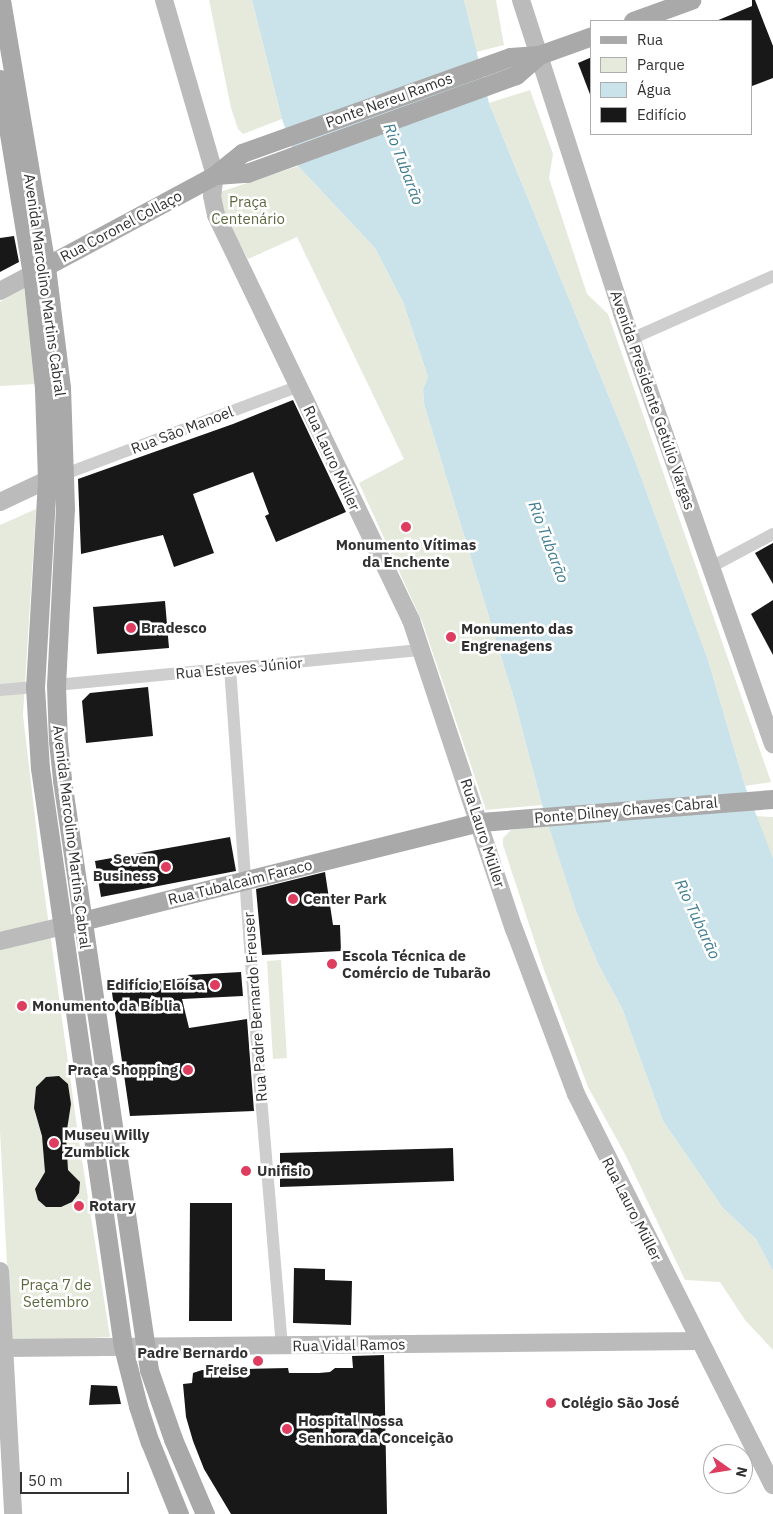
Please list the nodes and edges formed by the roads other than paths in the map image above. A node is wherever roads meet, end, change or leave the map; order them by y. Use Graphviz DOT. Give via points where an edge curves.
graph roads {
  1 [pos="1,0"];
  2 [pos="164,0"];
  3 [pos="521,0"];
  4 [pos="691,0"];
  5 [pos="636,20"];
  6 [pos="590,37"];
  7 [pos="539,55"];
  8 [pos="513,66"];
  9 [pos="0,79"];
  10 [pos="215,175"];
  11 [pos="39,270"];
  12 [pos="773,276"];
  13 [pos="0,291"];
  14 [pos="631,339"];
  15 [pos="299,386"];
  16 [pos="65,474"];
  17 [pos="47,480"];
  18 [pos="0,502"];
  19 [pos="773,534"];
  20 [pos="711,567"];
  21 [pos="422,650"];
  22 [pos="230,668"];
  23 [pos="56,685"];
  24 [pos="35,687"];
  25 [pos="0,690"];
  26 [pos="773,744"];
  27 [pos="773,799"];
  28 [pos="480,822"];
  29 [pos="246,880"];
  30 [pos="83,920"];
  31 [pos="63,926"];
  32 [pos="0,941"];
  33 [pos="0,1271"];
  34 [pos="698,1341"];
  35 [pos="282,1345"];
  36 [pos="123,1347"];
  37 [pos="145,1347"];
  38 [pos="2,1348"];
  39 [pos="773,1485"];
  40 [pos="13,1514"];
  41 [pos="179,1514"];
  42 [pos="205,1514"];
  1 -- 11 [label="main road, Avenida Marcolino Martins Cabral"];
  2 -- 10 [label="main road"];
  3 -- 7 [label="main road, Avenida Presidente Getúlio Vargas"];
  4 -- 5 [label="main road"];
  6 -- 7 [label="main road, Ponte Nereu Ramos"];
  7 -- 8 [label="main road, Ponte Nereu Ramos"];
  7 -- 14 [label="main road, Avenida Presidente Getúlio Vargas"];
  8 -- 10 [label="main road" via="247,173"];
  8 -- 10 [label="main road, Ponte Nereu Ramos" via="242,153"];
  9 -- 11 [label="main road, Avenida Marcolino Martins Cabral"];
  10 -- 11 [label="main road, Rua Coronel Collaço"];
  10 -- 15 [label="main road, Rua Lauro Müller" via="212,196 216,215"];
  11 -- 13 [label="main road, Rua Coronel Collaço"];
  11 -- 16 [label="main road, Avenida Marcolino Martins Cabral" via="61,387"];
  11 -- 17 [label="main road, Avenida Marcolino Martins Cabral"];
  12 -- 14 [label="street"];
  14 -- 20 [label="main road, Avenida Presidente Getúlio Vargas"];
  15 -- 16 [label="street, Rua São Manoel"];
  15 -- 21 [label="main road, Rua Lauro Müller" via="411,620"];
  16 -- 23 [label="main road, Avenida Marcolino Martins Cabral"];
  17 -- 18 [label="main road"];
  17 -- 24 [label="main road, Avenida Marcolino Martins Cabral"];
  19 -- 20 [label="street"];
  20 -- 26 [label="main road, Avenida Presidente Getúlio Vargas"];
  21 -- 22 [label="street, Rua Esteves Júnior"];
  21 -- 28 [label="main road, Rua Lauro Müller"];
  22 -- 23 [label="street, Rua Esteves Júnior"];
  22 -- 29 [label="street, Rua Padre Bernardo Freuser"];
  23 -- 30 [label="main road, Avenida Marcolino Martins Cabral" via="58,741"];
  24 -- 25 [label="street"];
  24 -- 31 [label="main road, Avenida Marcolino Martins Cabral" via="40,768"];
  27 -- 28 [label="main road, Ponte Dilney Chaves Cabral"];
  28 -- 29 [label="main road, Rua Tubalcaim Faraco"];
  28 -- 34 [label="main road, Rua Lauro Müller" via="514,929 576,1094"];
  29 -- 30 [label="main road, Rua Tubalcaim Faraco"];
  29 -- 35 [label="street, Rua Padre Bernardo Freuser"];
  30 -- 31 [label="main road, Rua Tubalcaim Faraco"];
  30 -- 37 [label="main road, Avenida Marcolino Martins Cabral"];
  31 -- 32 [label="main road, Rua Tubalcaim Faraco"];
  31 -- 36 [label="main road, Avenida Marcolino Martins Cabral"];
  33 -- 38 [label="main road"];
  34 -- 35 [label="main road, Rua Vidal Ramos"];
  34 -- 39 [label="main road, Rua Lauro Müller"];
  35 -- 37 [label="main road, Rua Vidal Ramos"];
  36 -- 37 [label="main road, Rua Vidal Ramos"];
  36 -- 38 [label="main road, Rua Vidal Ramos"];
  36 -- 41 [label="main road, Avenida Marcolino Martins Cabral" via="141,1415"];
  37 -- 42 [label="main road, Avenida Marcolino Martins Cabral" via="165,1417"];
  38 -- 40 [label="main road"];
}
